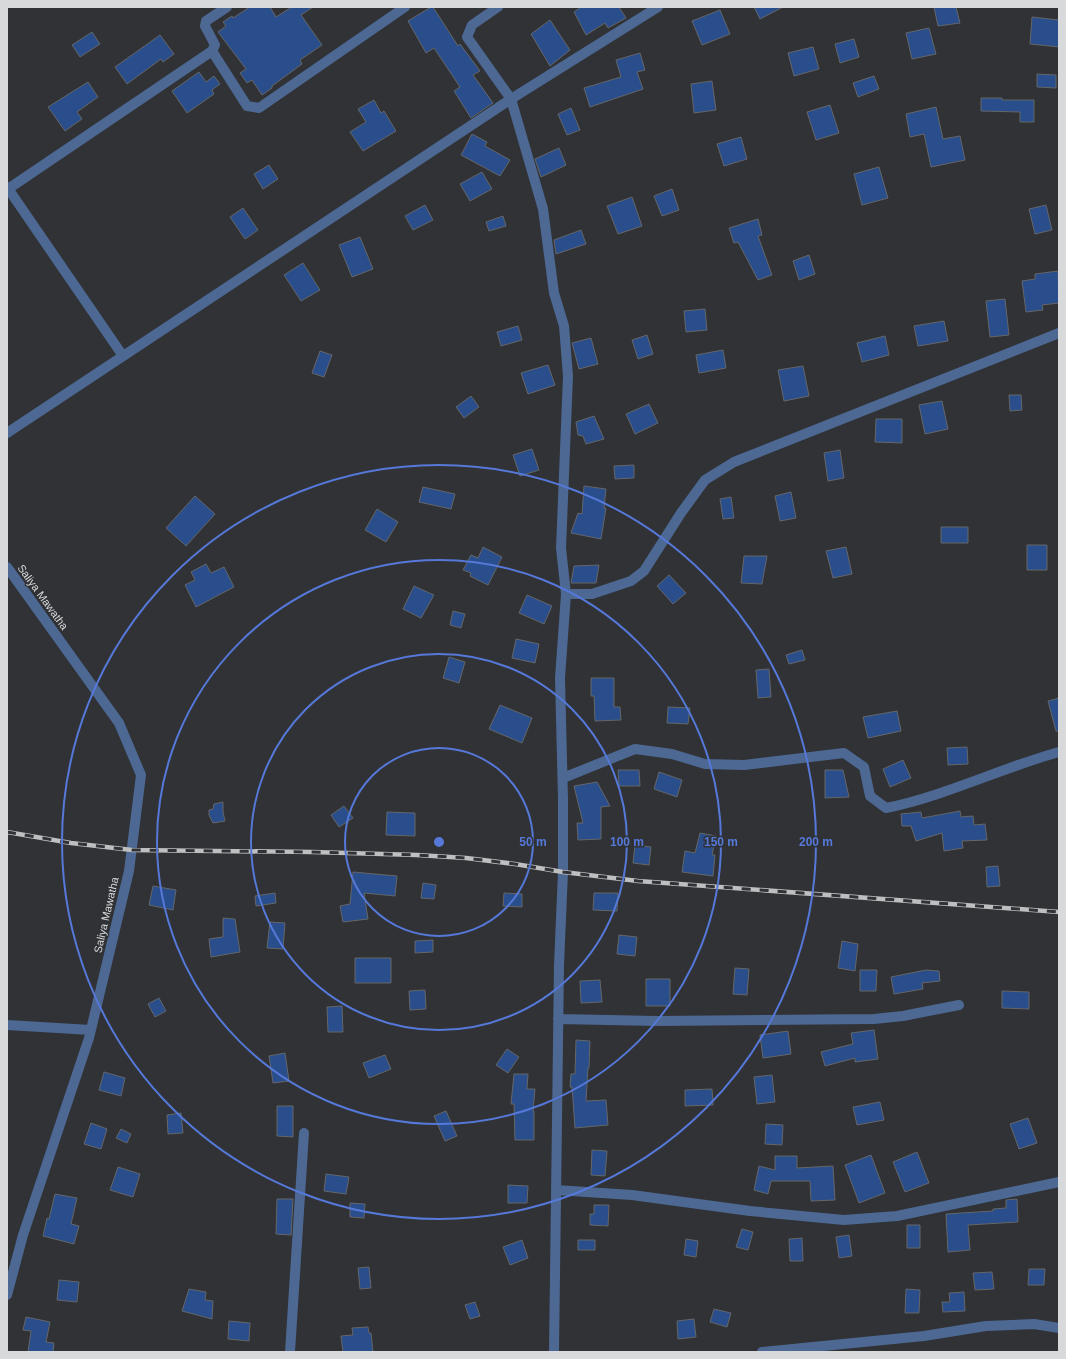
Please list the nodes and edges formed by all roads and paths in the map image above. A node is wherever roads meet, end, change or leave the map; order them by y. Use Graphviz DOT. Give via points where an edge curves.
graph roads {
  1 [pos="227,7"];
  2 [pos="405,7"];
  3 [pos="498,7"];
  4 [pos="658,7"];
  5 [pos="212,51"];
  6 [pos="511,99"];
  7 [pos="8,188"];
  8 [pos="1059,333"];
  9 [pos="123,356"];
  10 [pos="7,432"];
  11 [pos="7,567"];
  12 [pos="566,594"];
  13 [pos="1059,752"];
  14 [pos="563,778"];
  15 [pos="960,1005"];
  16 [pos="558,1019"];
  17 [pos="7,1025"];
  18 [pos="91,1030"];
  19 [pos="304,1133"];
  20 [pos="1059,1182"];
  21 [pos="556,1190"];
  22 [pos="7,1295"];
  23 [pos="1059,1328"];
  24 [pos="290,1352"];
  25 [pos="554,1352"];
  26 [pos="762,1352"];
  1 -- 5 [label="street" via="206,21 205,26 214,45"];
  2 -- 5 [label="street" via="259,108 247,106"];
  3 -- 6 [label="street" via="472,25 467,37"];
  4 -- 6 [label="street"];
  5 -- 7 [label="street"];
  6 -- 9 [label="street"];
  6 -- 12 [label="street" via="543,209 554,293 564,326 568,376 561,548"];
  7 -- 9 [label="street"];
  8 -- 12 [label="street" via="734,462 705,480 680,513 644,571 631,582 592,594"];
  9 -- 10 [label="street"];
  11 -- 18 [label="street, Saliya Mawatha" via="119,723 141,775 129,871"];
  12 -- 14 [label="street" via="560,678"];
  13 -- 14 [label="street" via="912,803 886,808 870,796 864,767 844,754 744,765 704,764 672,754 635,749"];
  14 -- 16 [label="street"];
  15 -- 16 [label="street" via="874,1019"];
  16 -- 21 [label="street"];
  17 -- 18 [label="street"];
  18 -- 22 [label="street, Saliya Mawatha" via="23,1235"];
  19 -- 24 [label="street"];
  20 -- 21 [label="street" via="897,1216 844,1220 750,1211 632,1195"];
  21 -- 25 [label="street"];
  23 -- 26 [label="street" via="1034,1324 986,1326 924,1336"];
}
